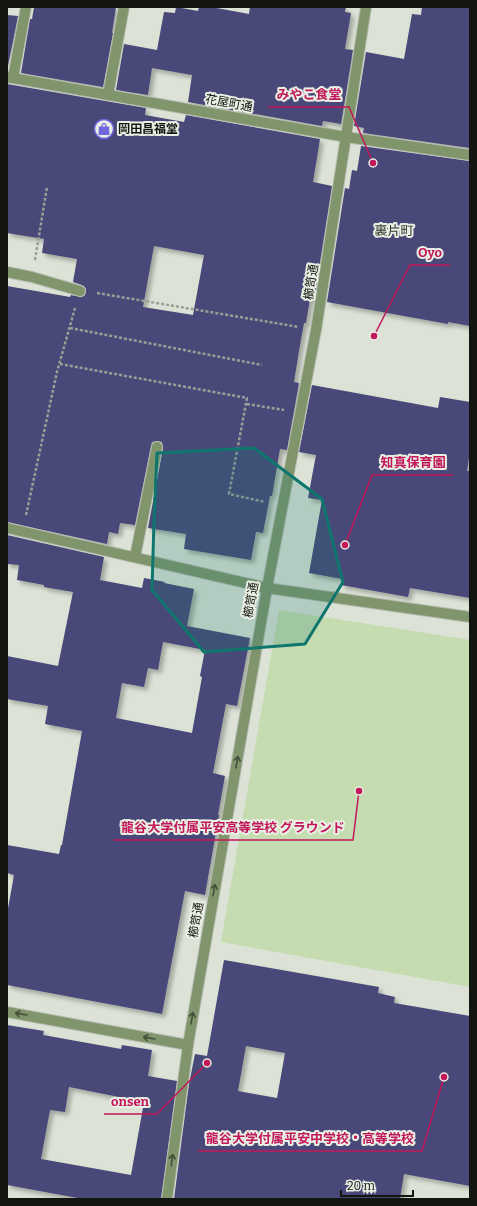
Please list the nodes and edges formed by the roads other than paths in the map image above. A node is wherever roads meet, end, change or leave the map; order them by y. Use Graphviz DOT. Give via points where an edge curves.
graph roads {
  1 [pos="26,7"];
  2 [pos="124,7"];
  3 [pos="366,7"];
  4 [pos="10,78"];
  5 [pos="108,95"];
  6 [pos="346,137"];
  7 [pos="470,155"];
  8 [pos="7,272"];
  9 [pos="80,291"];
  10 [pos="157,447"];
  11 [pos="7,528"];
  12 [pos="135,557"];
  13 [pos="267,588"];
  14 [pos="470,617"];
  15 [pos="7,1012"];
  16 [pos="188,1045"];
  17 [pos="167,1199"];
  1 -- 4 [label="street"];
  2 -- 5 [label="street"];
  3 -- 6 [label="street, 櫛笥通"];
  4 -- 5 [label="street, 花屋町通"];
  5 -- 6 [label="street, 花屋町通"];
  6 -- 7 [label="street, 花屋町通"];
  6 -- 13 [label="street, 櫛笥通" via="316,330"];
  8 -- 9 [label="street"];
  10 -- 12 [label="street"];
  11 -- 12 [label="street"];
  12 -- 13 [label="street"];
  13 -- 14 [label="street"];
  16 -- 13 [label="street, 櫛笥通, one-way"];
  16 -- 15 [label="street, one-way"];
  17 -- 16 [label="street, 櫛笥通, one-way"];
}
